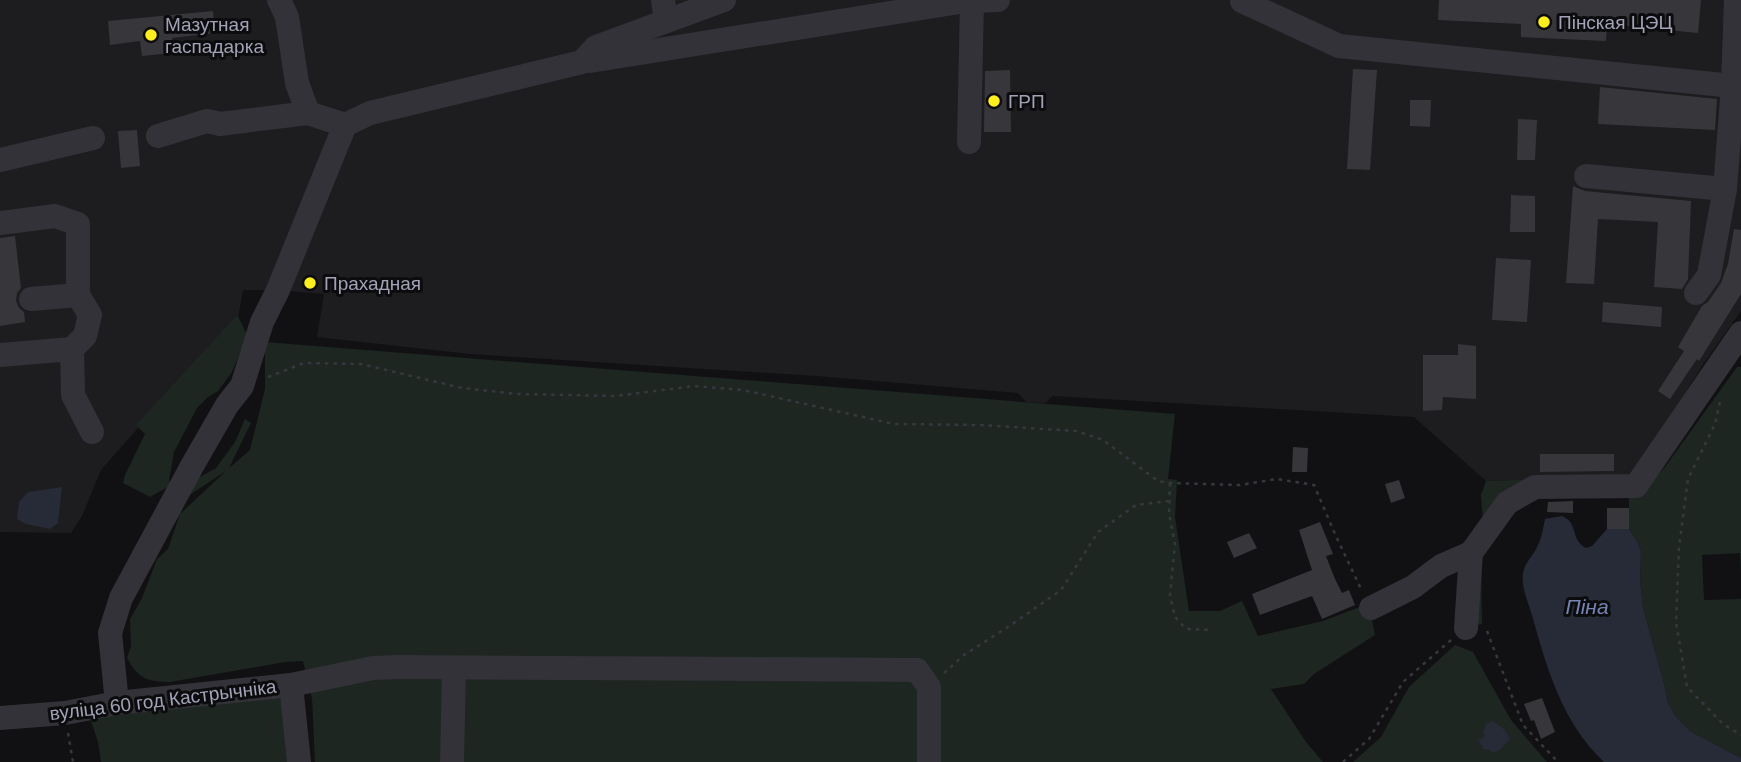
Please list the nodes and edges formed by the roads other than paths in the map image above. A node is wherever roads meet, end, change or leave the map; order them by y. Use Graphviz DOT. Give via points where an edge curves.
graph roads {
  1 [pos="279,0"];
  2 [pos="724,0"];
  3 [pos="972,0"];
  4 [pos="998,0"];
  5 [pos="1226,0"];
  6 [pos="1242,0"];
  7 [pos="1735,0"];
  8 [pos="665,11"];
  9 [pos="582,62"];
  10 [pos="1733,86"];
  11 [pos="307,113"];
  12 [pos="345,125"];
  13 [pos="158,136"];
  14 [pos="93,138"];
  15 [pos="969,142"];
  16 [pos="0,160"];
  17 [pos="1586,176"];
  18 [pos="1725,189"];
  19 [pos="0,223"];
  20 [pos="1696,293"];
  21 [pos="78,295"];
  22 [pos="31,299"];
  23 [pos="1741,333"];
  24 [pos="72,349"];
  25 [pos="0,355"];
  26 [pos="92,432"];
  27 [pos="1471,553"];
  28 [pos="1371,608"];
  29 [pos="1466,628"];
  30 [pos="454,668"];
  31 [pos="291,685"];
  32 [pos="117,703"];
  33 [pos="0,718"];
  34 [pos="299,762"];
  35 [pos="452,762"];
  36 [pos="929,762"];
  1 -- 11 [label="street" via="287,17 297,83"];
  2 -- 8 [label="street"];
  3 -- 4 [label="street"];
  3 -- 9 [label="street"];
  3 -- 15 [label="street"];
  5 -- 6 [label="street"];
  6 -- 10 [label="street" via="1339,46"];
  7 -- 10 [label="street"];
  8 -- 9 [label="street" via="596,47"];
  9 -- 12 [label="street" via="370,113"];
  10 -- 18 [label="street"];
  11 -- 12 [label="street"];
  11 -- 13 [label="street" via="220,124 207,121"];
  12 -- 32 [label="street" via="262,322 242,386 192,466 121,598 110,633"];
  14 -- 16 [label="street"];
  17 -- 18 [label="street"];
  18 -- 20 [label="street" via="1709,275"];
  19 -- 21 [label="street" via="55,216 78,224"];
  21 -- 22 [label="street"];
  21 -- 24 [label="street" via="89,315 85,336"];
  23 -- 27 [label="street" via="1636,486 1535,487 1507,503"];
  24 -- 25 [label="street"];
  24 -- 26 [label="street" via="73,395"];
  27 -- 28 [label="street"];
  27 -- 29 [label="street"];
  30 -- 31 [label="street" via="373,668"];
  30 -- 35 [label="street"];
  30 -- 36 [label="street" via="917,670 929,687"];
  31 -- 32 [label="street, вуліца 60 год Кастрычніка"];
  31 -- 34 [label="street, вуліца 60 год Кастрычніка"];
  32 -- 33 [label="street, вуліца 60 год Кастрычніка"];
}
